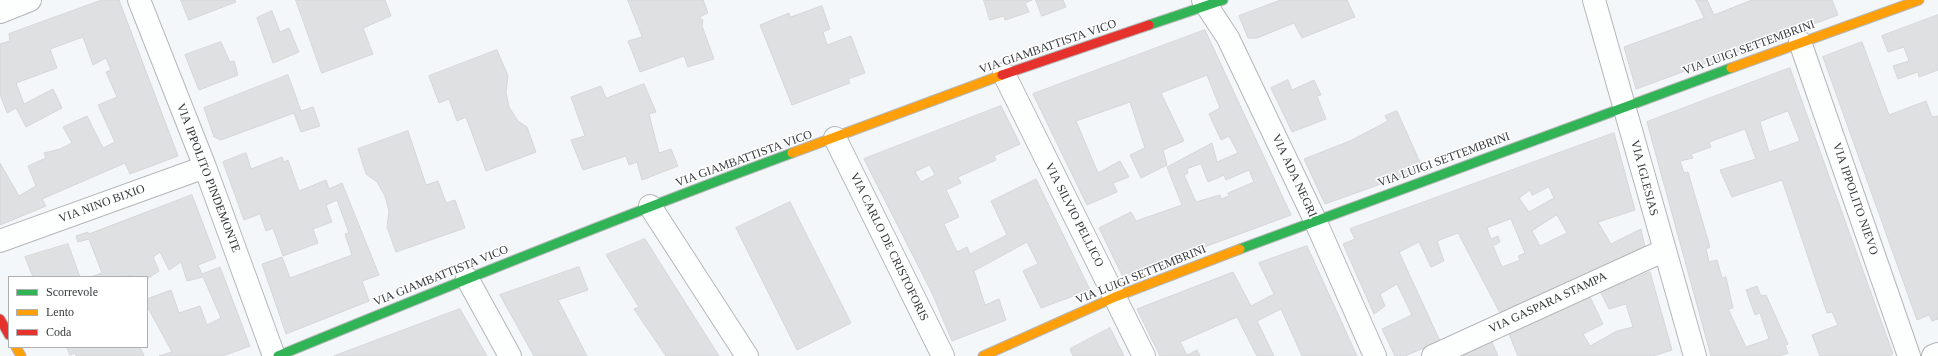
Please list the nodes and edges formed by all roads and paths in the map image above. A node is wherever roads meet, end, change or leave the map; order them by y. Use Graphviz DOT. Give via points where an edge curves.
graph roads {
  1 [pos="30,0"];
  2 [pos="139,0"];
  3 [pos="1594,0"];
  4 [pos="1919,0"];
  5 [pos="1211,2"];
  6 [pos="0,12"];
  7 [pos="1800,42"];
  8 [pos="1004,74"];
  9 [pos="1625,106"];
  10 [pos="835,138"];
  11 [pos="205,167"];
  12 [pos="650,206"];
  13 [pos="1315,220"];
  14 [pos="0,241"];
  15 [pos="1663,251"];
  16 [pos="467,278"];
  17 [pos="1115,297"];
  18 [pos="0,319"];
  19 [pos="8,333"];
  20 [pos="1938,354"];
  21 [pos="274,356"];
  22 [pos="278,356"];
  23 [pos="510,356"];
  24 [pos="747,356"];
  25 [pos="943,356"];
  26 [pos="983,356"];
  27 [pos="1144,356"];
  28 [pos="1375,356"];
  29 [pos="1433,356"];
  30 [pos="1695,356"];
  31 [pos="1909,356"];
  32 [pos="1933,356"];
  1 -- 6 [label="street"];
  2 -- 11 [label="street, VIA IPPOLITO PINDEMONTE"];
  3 -- 9 [label="street, VIA IGLESIAS"];
  4 -- 7 [label="street, VIA LUIGI SETTEMBRINI"];
  5 -- 8 [label="street, VIA GIAMBATTISTA VICO"];
  5 -- 13 [label="street, VIA ADA NEGRI"];
  7 -- 9 [label="street, VIA LUIGI SETTEMBRINI"];
  7 -- 31 [label="street, VIA IPPOLITO NIEVO"];
  8 -- 10 [label="street, VIA GIAMBATTISTA VICO"];
  8 -- 17 [label="street, VIA SILVIO PELLICO"];
  9 -- 13 [label="street, VIA LUIGI SETTEMBRINI"];
  9 -- 15 [label="street, VIA IGLESIAS"];
  10 -- 12 [label="street, VIA GIAMBATTISTA VICO"];
  10 -- 25 [label="street, VIA CARLO DE CRISTOFORIS"];
  11 -- 14 [label="street, VIA NINO BIXIO"];
  11 -- 21 [label="street, VIA IPPOLITO PINDEMONTE"];
  12 -- 16 [label="street, VIA GIAMBATTISTA VICO"];
  12 -- 24 [label="street"];
  13 -- 17 [label="street, VIA LUIGI SETTEMBRINI"];
  13 -- 28 [label="street, VIA ADA NEGRI"];
  15 -- 29 [label="street, VIA GASPARA STAMPA"];
  15 -- 30 [label="street, VIA IGLESIAS"];
  16 -- 22 [label="street, VIA GIAMBATTISTA VICO"];
  16 -- 23 [label="street"];
  17 -- 26 [label="street, VIA LUIGI SETTEMBRINI"];
  17 -- 27 [label="street, VIA SILVIO PELLICO"];
  18 -- 19 [label="street"];
  20 -- 32 [label="street"];
}
